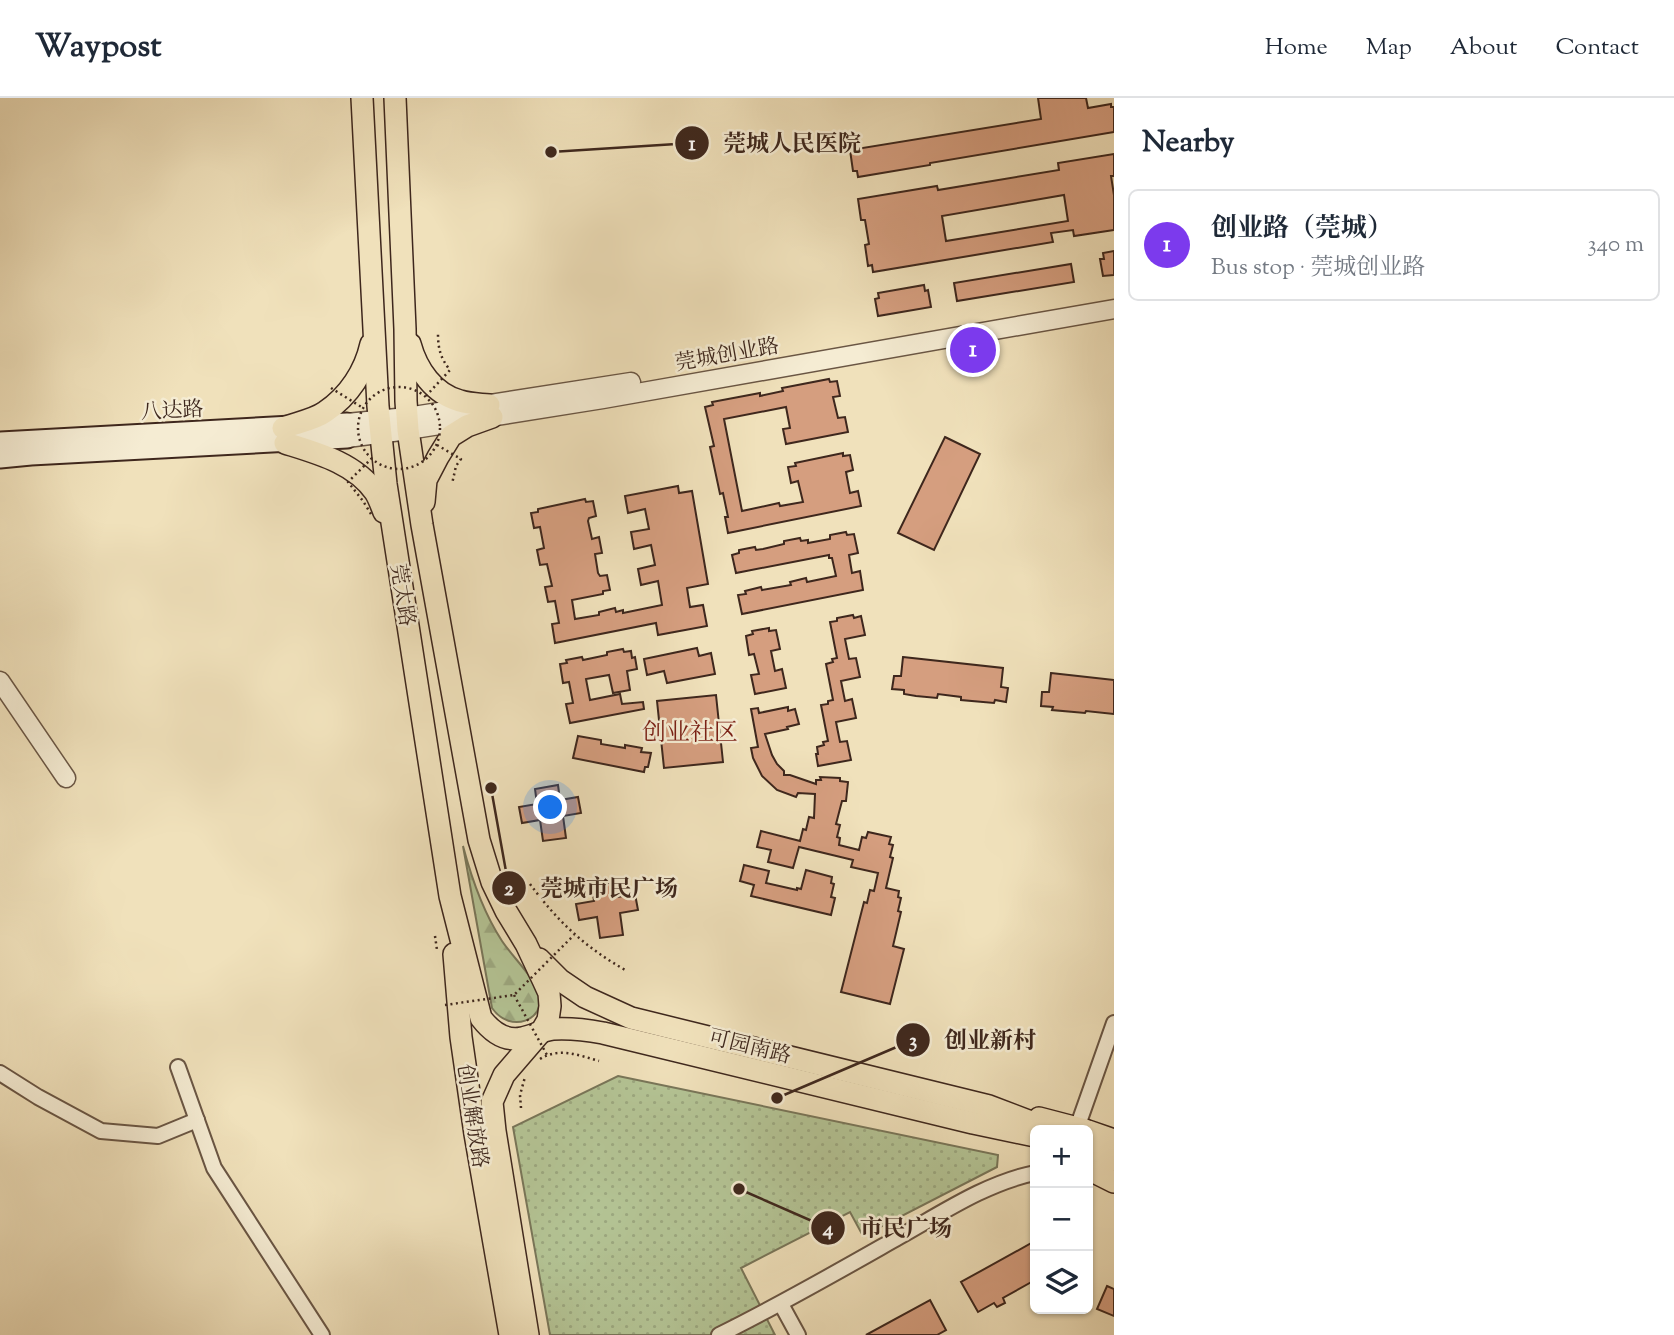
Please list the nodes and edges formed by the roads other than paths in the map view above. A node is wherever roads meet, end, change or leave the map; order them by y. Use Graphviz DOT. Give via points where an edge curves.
graph roads {
  1 [pos="362,98"];
  2 [pos="395,98"];
  3 [pos="1114,299"];
  4 [pos="1114,309"];
  5 [pos="405,329"];
  6 [pos="374,332"];
  7 [pos="490,411"];
  8 [pos="374,421"];
  9 [pos="408,424"];
  10 [pos="347,431"];
  11 [pos="284,435"];
  12 [pos="0,442"];
  13 [pos="0,458"];
  14 [pos="422,525"];
  15 [pos="391,526"];
  16 [pos="0,681"];
  17 [pos="66,778"];
  18 [pos="450,896"];
  19 [pos="526,944"];
  20 [pos="1114,1023"];
  21 [pos="587,1030"];
  22 [pos="541,1032"];
  23 [pos="530,1061"];
  24 [pos="178,1067"];
  25 [pos="0,1073"];
  26 [pos="989,1106"];
  27 [pos="197,1120"];
  28 [pos="974,1123"];
  29 [pos="1038,1125"];
  30 [pos="1090,1125"];
  31 [pos="1030,1128"];
  32 [pos="1030,1130"];
  33 [pos="1114,1140"];
  34 [pos="1030,1142"];
  35 [pos="1093,1143"];
  36 [pos="1093,1148"];
  37 [pos="1093,1154"];
  38 [pos="1114,1160"];
  39 [pos="1030,1174"];
  40 [pos="1093,1176"];
  41 [pos="1114,1182"];
  42 [pos="781,1304"];
  43 [pos="322,1335"];
  44 [pos="510,1335"];
  45 [pos="528,1335"];
  46 [pos="719,1335"];
  47 [pos="798,1335"];
  1 -- 6 [label="main road, 莞太路"];
  2 -- 5 [label="main road, 莞太路"];
  3 -- 7 [label="street, 莞城创业路"];
  4 -- 7 [label="street, 莞城创业路" via="616,397"];
  5 -- 7 [label="main road" via="423,376 447,397"];
  5 -- 9 [label="main road, 莞太路"];
  6 -- 8 [label="main road, 莞太路"];
  6 -- 11 [label="main road" via="369,356 348,391 324,413"];
  7 -- 9 [label="street, 莞城创业路"];
  7 -- 14 [label="main road" via="451,436 444,446 425,480"];
  8 -- 9 [label="street, 莞城创业路"];
  8 -- 10 [label="street, 莞城创业路"];
  8 -- 15 [label="main road, 莞太路"];
  9 -- 14 [label="main road, 莞太路"];
  10 -- 11 [label="main road, 八达路"];
  11 -- 12 [label="main road, 八达路"];
  11 -- 13 [label="main road, 八达路"];
  11 -- 15 [label="main road" via="362,477 376,493"];
  14 -- 19 [label="main road, 莞太路" via="479,840 492,882"];
  15 -- 18 [label="main road, 莞太路"];
  16 -- 17 [label="street"];
  18 -- 22 [label="main road, 莞太路" via="481,1017 503,1038 521,1039"];
  18 -- 44 [label="main road, 创业解放路" via="461,1037"];
  19 -- 22 [label="main road" via="549,993 548,1020"];
  19 -- 26 [label="main road, 可园南路" via="560,980 631,1018"];
  20 -- 30 [label="street"];
  21 -- 22 [label="main road, 可园南路"];
  21 -- 23 [label="main road" via="552,1040"];
  21 -- 28 [label="main road, 可园南路"];
  22 -- 23 [label="main road, 创业解放路"];
  23 -- 45 [label="main road, 创业解放路" via="504,1075 492,1102"];
  24 -- 27 [label="street"];
  25 -- 27 [label="street" via="100,1131 158,1136"];
  26 -- 29 [label="main road"];
  26 -- 31 [label="main road, 可园南路"];
  27 -- 43 [label="street" via="214,1168"];
  28 -- 32 [label="main road, 可园南路"];
  28 -- 34 [label="main road"];
  33 -- 35 [label="main road"];
  36 -- 38 [label="main road"];
  37 -- 41 [label="main road"];
  39 -- 42 [label="street" via="983,1191"];
  40 -- 41 [label="street"];
  42 -- 46 [label="street"];
  42 -- 47 [label="street"];
}
